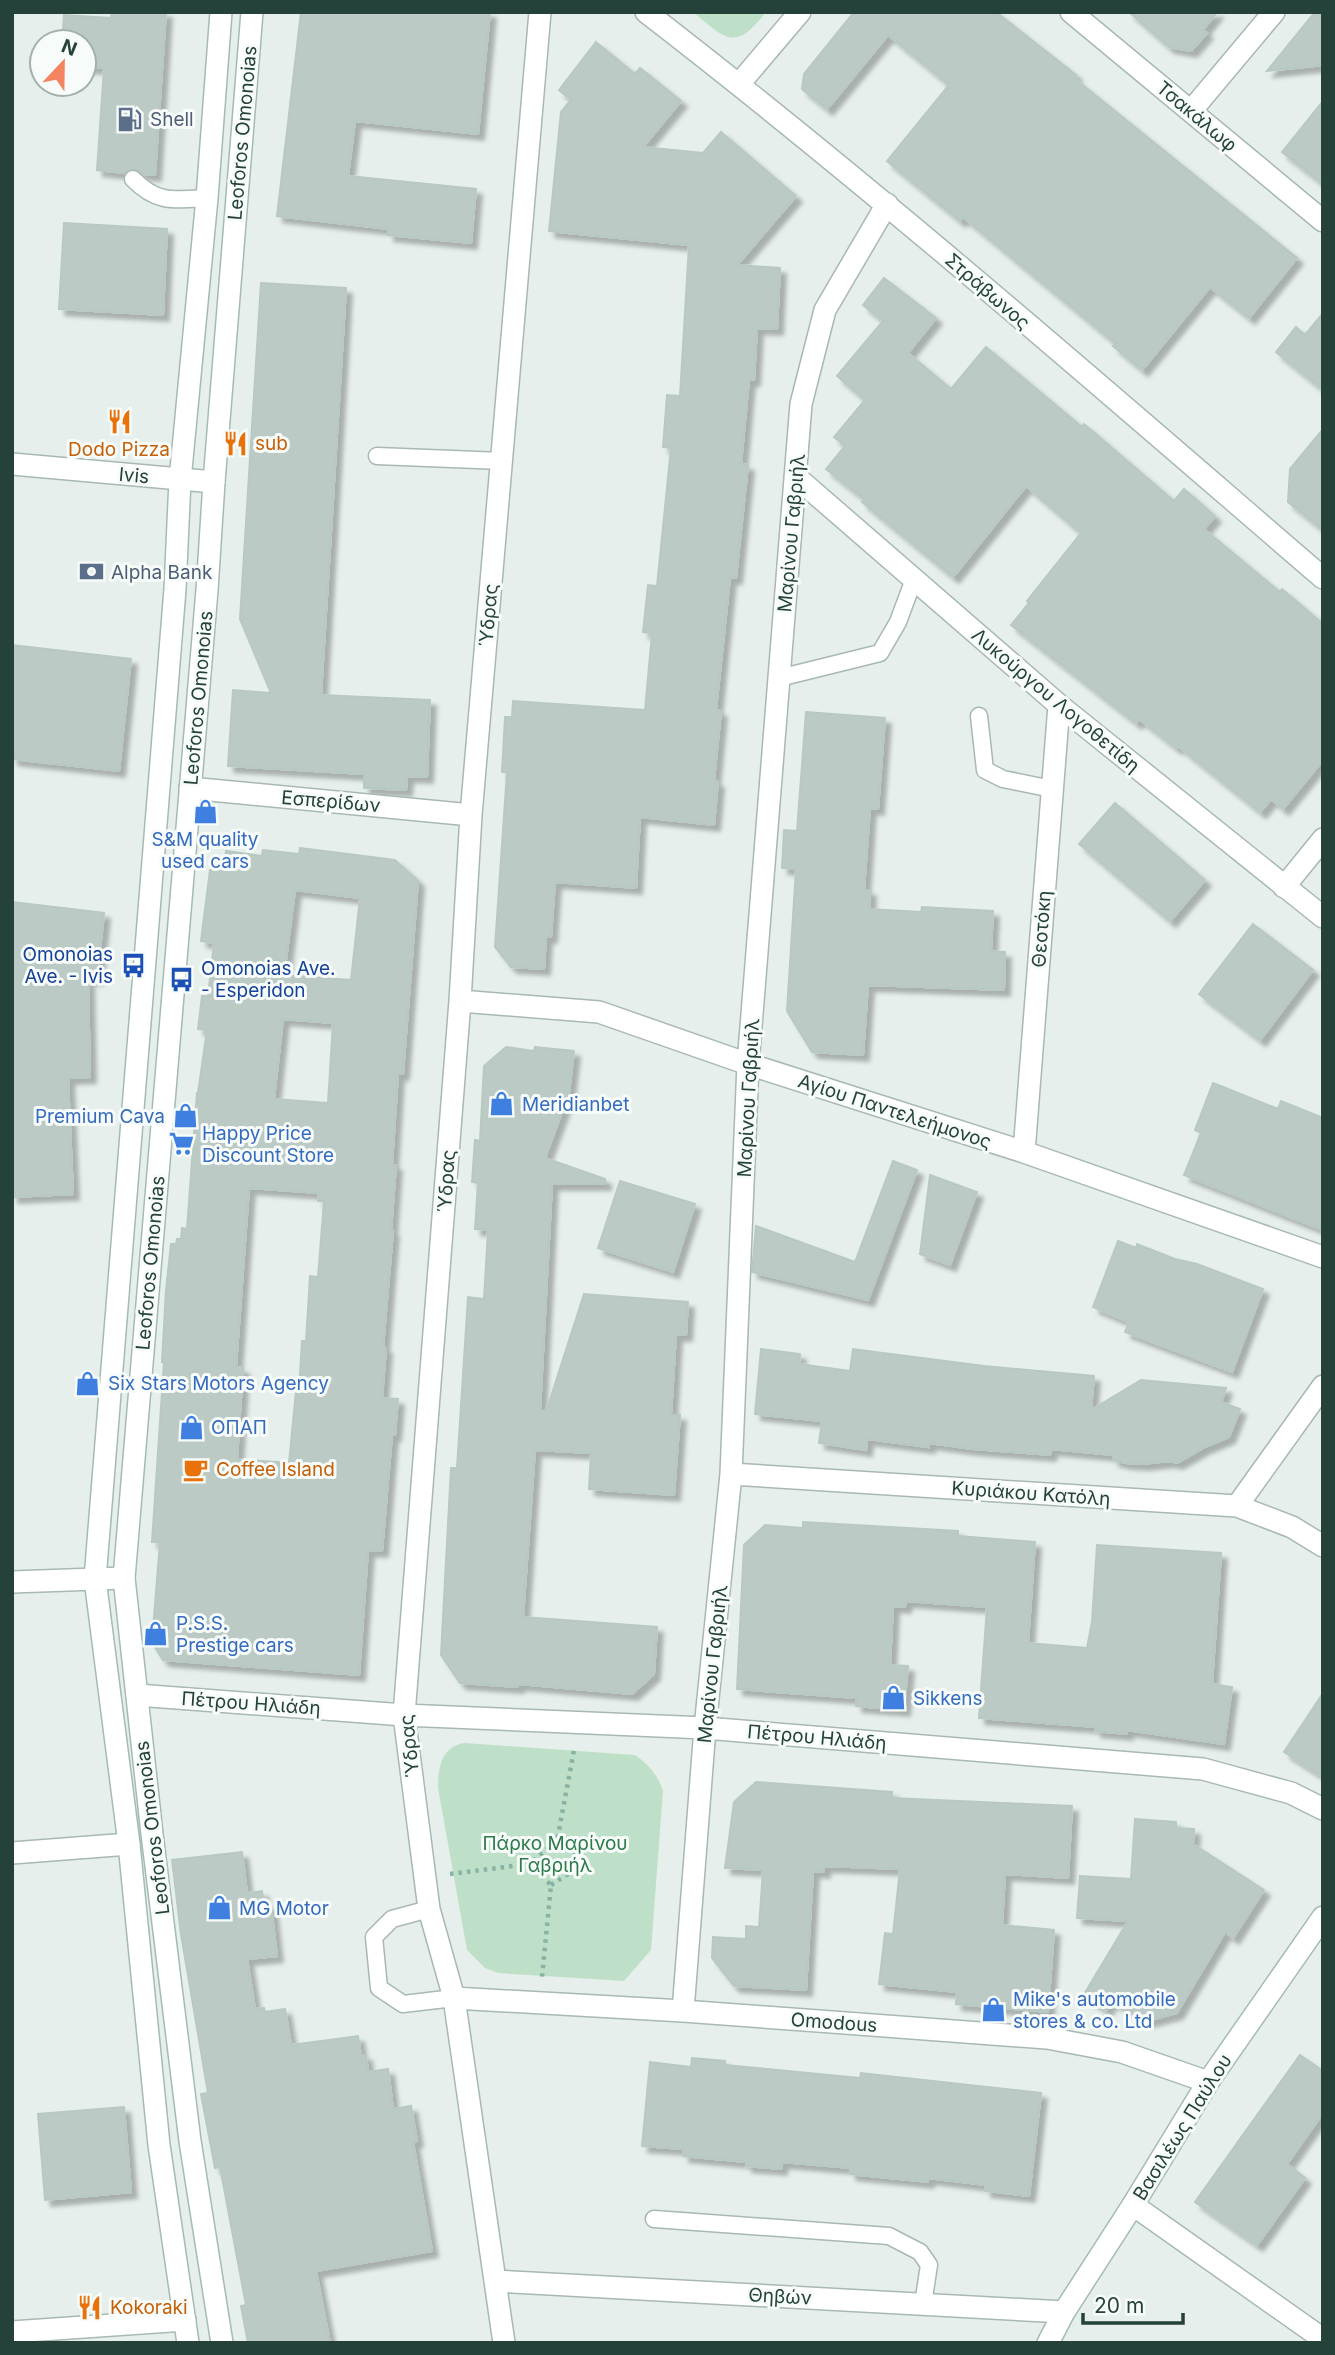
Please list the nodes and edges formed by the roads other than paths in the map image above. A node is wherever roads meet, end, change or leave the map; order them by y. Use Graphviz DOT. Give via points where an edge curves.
graph roads {
  1 [pos="221,12"];
  2 [pos="252,12"];
  3 [pos="540,12"];
  4 [pos="646,12"];
  5 [pos="800,12"];
  6 [pos="1071,12"];
  7 [pos="1274,12"];
  8 [pos="739,84"];
  9 [pos="1191,111"];
  10 [pos="133,179"];
  11 [pos="207,198"];
  12 [pos="887,204"];
  13 [pos="1323,221"];
  14 [pos="377,456"];
  15 [pos="502,461"];
  16 [pos="12,464"];
  17 [pos="795,476"];
  18 [pos="180,480"];
  19 [pos="214,482"];
  20 [pos="1323,578"];
  21 [pos="914,579"];
  22 [pos="779,678"];
  23 [pos="1059,705"];
  24 [pos="979,716"];
  25 [pos="190,788"];
  26 [pos="1052,789"];
  27 [pos="471,815"];
  28 [pos="1323,839"];
  29 [pos="1284,887"];
  30 [pos="1323,917"];
  31 [pos="460,1000"];
  32 [pos="748,1064"];
  33 [pos="1024,1152"];
  34 [pos="1323,1257"];
  35 [pos="1323,1386"];
  36 [pos="731,1474"];
  37 [pos="1237,1506"];
  38 [pos="1323,1546"];
  39 [pos="124,1578"];
  40 [pos="95,1579"];
  41 [pos="12,1582"];
  42 [pos="136,1695"];
  43 [pos="404,1715"];
  44 [pos="705,1728"];
  45 [pos="1323,1808"];
  46 [pos="129,1844"];
  47 [pos="12,1853"];
  48 [pos="429,1909"];
  49 [pos="1323,1917"];
  50 [pos="454,1998"];
  51 [pos="683,2011"];
  52 [pos="1208,2082"];
  53 [pos="1133,2205"];
  54 [pos="654,2220"];
  55 [pos="496,2281"];
  56 [pos="923,2304"];
  57 [pos="1064,2312"];
  58 [pos="186,2320"];
  59 [pos="12,2332"];
  60 [pos="1323,2339"];
  61 [pos="188,2343"];
  62 [pos="222,2343"];
  63 [pos="504,2343"];
  64 [pos="1048,2343"];
  1 -- 11 [label="street, Leoforos Omonoias"];
  2 -- 19 [label="street, Leoforos Omonoias"];
  3 -- 15 [label="street, Ύδρας"];
  4 -- 8 [label="street, Στράβωνος"];
  5 -- 8 [label="street"];
  6 -- 9 [label="street, Τσακάλωφ"];
  7 -- 9 [label="street"];
  8 -- 12 [label="street, Στράβωνος"];
  9 -- 13 [label="street, Τσακάλωφ"];
  10 -- 11 [label="lane" via="163,199"];
  11 -- 18 [label="street, Leoforos Omonoias"];
  12 -- 17 [label="street, Μαρίνου Γαβριήλ" via="825,310 801,404"];
  12 -- 20 [label="street, Στράβωνος"];
  14 -- 15 [label="lane"];
  15 -- 27 [label="street, Ύδρας"];
  16 -- 18 [label="street, Ivis"];
  17 -- 21 [label="street, Λυκούργου Λογοθετίδη"];
  17 -- 22 [label="street, Μαρίνου Γαβριήλ"];
  18 -- 19 [label="street, Ivis"];
  18 -- 40 [label="street, Leoforos Omonoias"];
  19 -- 25 [label="street, Leoforos Omonoias"];
  21 -- 22 [label="lane" via="880,653"];
  21 -- 23 [label="street, Λυκούργου Λογοθετίδη"];
  22 -- 32 [label="street, Μαρίνου Γαβριήλ"];
  23 -- 26 [label="street, Θεοτόκη"];
  23 -- 29 [label="street, Λυκούργου Λογοθετίδη"];
  24 -- 26 [label="lane" via="985,770 1003,779"];
  25 -- 27 [label="street, Εσπερίδων"];
  25 -- 39 [label="street, Leoforos Omonoias"];
  26 -- 33 [label="street, Θεοτόκη"];
  27 -- 31 [label="street, Ύδρας"];
  28 -- 29 [label="street"];
  29 -- 30 [label="street, Λυκούργου Λογοθετίδη"];
  31 -- 32 [label="street, Αγίου Παντελεήμονος" via="599,1012"];
  31 -- 43 [label="street, Ύδρας"];
  32 -- 33 [label="street, Αγίου Παντελεήμονος"];
  32 -- 36 [label="street, Μαρίνου Γαβριήλ"];
  33 -- 34 [label="street, Αγίου Παντελεήμονος"];
  35 -- 37 [label="street"];
  36 -- 37 [label="street, Κυριάκου Κατόλη"];
  36 -- 44 [label="street, Μαρίνου Γαβριήλ"];
  37 -- 38 [label="street, Κυριάκου Κατόλη" via="1292,1527"];
  39 -- 40 [label="street"];
  39 -- 42 [label="street, Leoforos Omonoias"];
  40 -- 41 [label="street"];
  40 -- 46 [label="street, Leoforos Omonoias"];
  42 -- 43 [label="street, Πέτρου Ηλιάδη"];
  42 -- 62 [label="street, Leoforos Omonoias" via="190,2141"];
  43 -- 44 [label="street, Πέτρου Ηλιάδη"];
  43 -- 48 [label="street, Ύδρας"];
  44 -- 45 [label="street, Πέτρου Ηλιάδη" via="1203,1769 1291,1793"];
  44 -- 51 [label="street, Μαρίνου Γαβριήλ"];
  46 -- 47 [label="street"];
  46 -- 58 [label="street, Leoforos Omonoias" via="159,2145"];
  48 -- 50 [label="street, Ύδρας"];
  48 -- 50 [label="lane" via="392,1919 374,1937 379,1987 403,2004"];
  49 -- 52 [label="street, Βασιλέως Παύλου"];
  50 -- 51 [label="street, Omodous"];
  50 -- 55 [label="street, Ύδρας"];
  51 -- 52 [label="street, Omodous" via="1047,2038 1122,2052"];
  52 -- 53 [label="street, Βασιλέως Παύλου"];
  53 -- 57 [label="street, Βασιλέως Παύλου"];
  53 -- 60 [label="street"];
  54 -- 56 [label="lane" via="889,2236 920,2252 929,2265"];
  55 -- 56 [label="street, Θηβών"];
  55 -- 63 [label="street, Ύδρας"];
  56 -- 57 [label="street, Θηβών"];
  57 -- 64 [label="street, Βασιλέως Παύλου"];
  58 -- 59 [label="street"];
  58 -- 61 [label="street, Leoforos Omonoias"];
}
